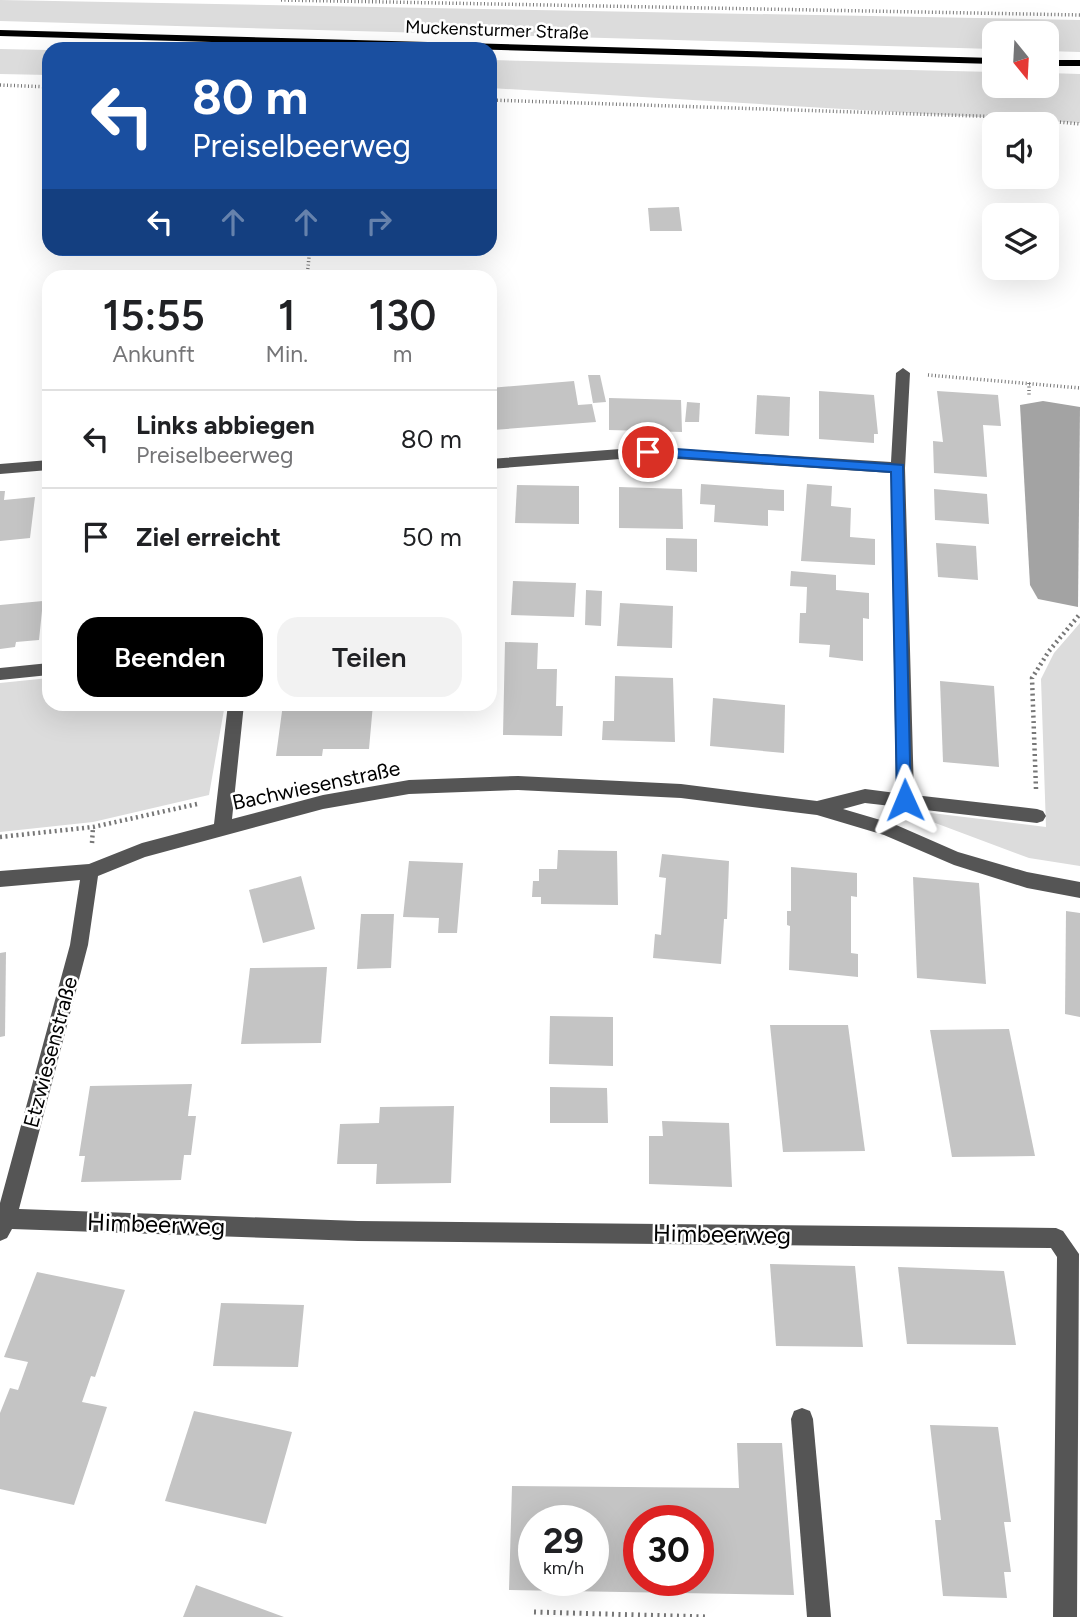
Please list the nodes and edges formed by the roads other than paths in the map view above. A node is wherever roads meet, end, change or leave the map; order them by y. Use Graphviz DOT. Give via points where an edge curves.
graph roads {
  1 [pos="0,33"];
  2 [pos="320,42"];
  3 [pos="497,47"];
  4 [pos="982,61"];
  5 [pos="1059,63"];
  6 [pos="1080,64"];
  7 [pos="903,373"];
  8 [pos="497,463"];
  9 [pos="42,466"];
  10 [pos="898,468"];
  11 [pos="0,469"];
  12 [pos="42,670"];
  13 [pos="0,674"];
  14 [pos="235,711"];
  15 [pos="905,800"];
  16 [pos="817,808"];
  17 [pos="1037,816"];
  18 [pos="222,829"];
  19 [pos="90,871"];
  20 [pos="0,879"];
  21 [pos="1080,890"];
  22 [pos="3,1225"];
  23 [pos="802,1419"];
  24 [pos="819,1617"];
  25 [pos="1065,1617"];
  1 -- 2 [label="main road, Muckensturmer Straße"];
  3 -- 4 [label="main road, Muckensturmer Straße"];
  5 -- 6 [label="main road"];
  7 -- 10 [label="street"];
  8 -- 10 [label="street" via="648,452"];
  9 -- 11 [label="street"];
  10 -- 15 [label="street"];
  12 -- 13 [label="street"];
  14 -- 18 [label="street"];
  15 -- 16 [label="street, Bachwiesenstraße" via="865,796"];
  15 -- 17 [label="street, Bachwiesenstraße"];
  16 -- 18 [label="street, Bachwiesenstraße" via="576,785 409,787 323,802"];
  16 -- 21 [label="street, Bachwiesenstraße" via="888,829 954,858"];
  18 -- 19 [label="street, Bachwiesenstraße" via="142,850"];
  19 -- 20 [label="street, Bachwiesenstraße"];
  19 -- 22 [label="street, Etzwiesenstraße" via="79,945"];
  22 -- 25 [label="street, Himbeerweg" via="1056,1238 1068,1254"];
  23 -- 24 [label="street"];
}
